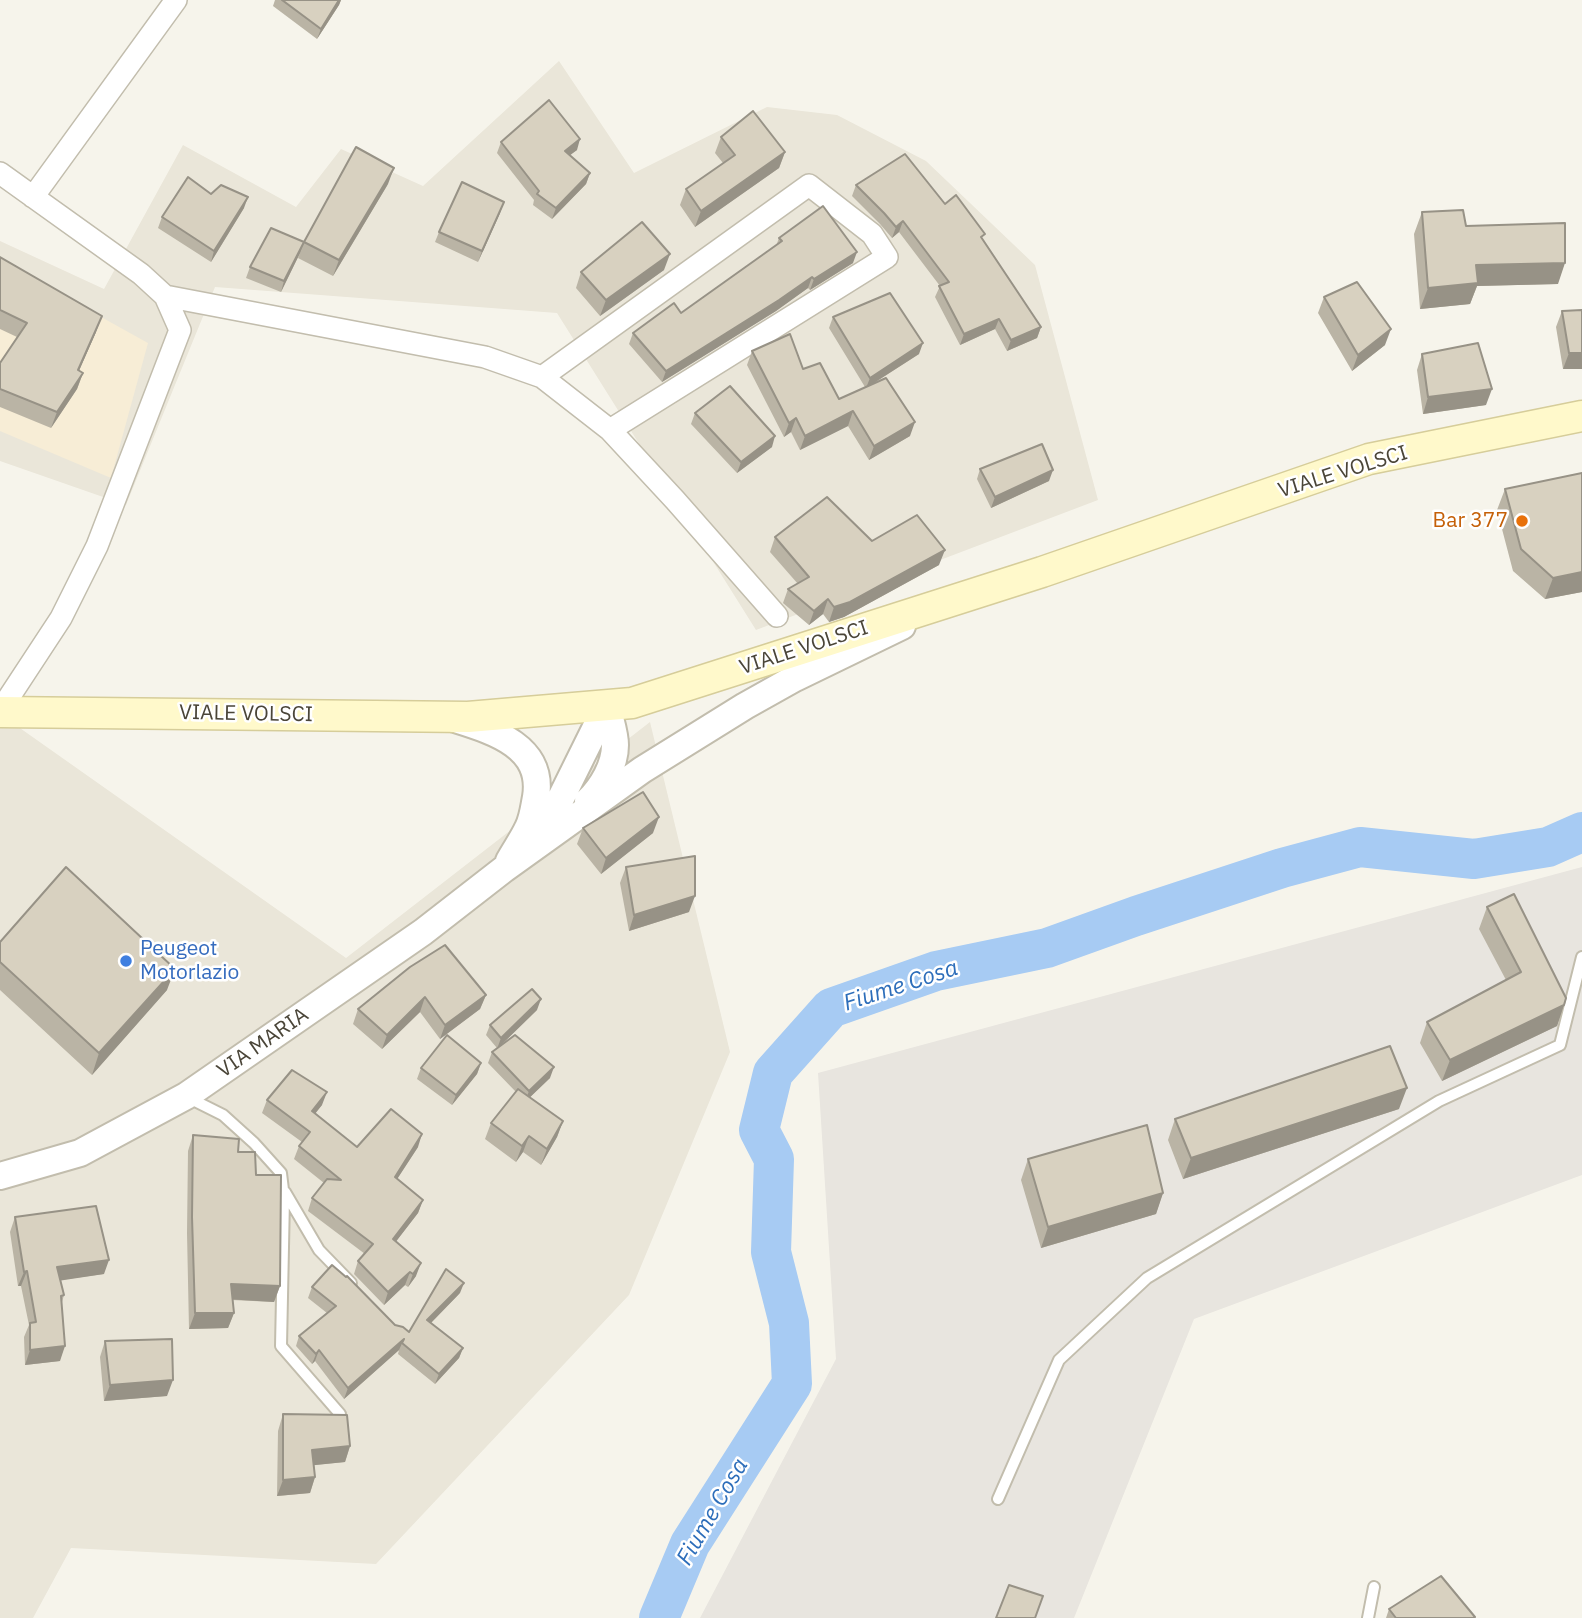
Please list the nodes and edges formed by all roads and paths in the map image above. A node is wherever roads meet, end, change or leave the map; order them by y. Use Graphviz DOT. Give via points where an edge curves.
graph roads {
  1 [pos="176,0"];
  2 [pos="0,173"];
  3 [pos="33,197"];
  4 [pos="165,296"];
  5 [pos="542,377"];
  6 [pos="1582,416"];
  7 [pos="610,430"];
  8 [pos="947,602"];
  9 [pos="777,617"];
  10 [pos="607,705"];
  11 [pos="0,711"];
  12 [pos="445,716"];
  13 [pos="566,826"];
  14 [pos="505,869"];
  15 [pos="1582,957"];
  16 [pos="186,1096"];
  17 [pos="0,1176"];
  18 [pos="283,1188"];
  19 [pos="358,1290"];
  20 [pos="340,1414"];
  21 [pos="998,1499"];
  22 [pos="1374,1587"];
  23 [pos="1368,1618"];
  1 -- 3 [label="street"];
  2 -- 3 [label="street"];
  3 -- 4 [label="street"];
  4 -- 5 [label="street" via="485,357"];
  4 -- 11 [label="street" via="180,330 97,546 61,618"];
  5 -- 7 [label="street"];
  5 -- 7 [label="street" via="809,185 872,234 887,257"];
  6 -- 8 [label="main road, VIALE VOLSCI" via="1369,459"];
  7 -- 9 [label="street"];
  8 -- 10 [label="main road, VIALE VOLSCI" via="632,703"];
  8 -- 13 [label="street" via="745,706 642,770"];
  10 -- 12 [label="main road, VIALE VOLSCI"];
  10 -- 13 [label="street" via="615,745 609,771"];
  10 -- 14 [label="street" via="558,804"];
  11 -- 12 [label="main road, VIALE VOLSCI"];
  12 -- 14 [label="street" via="509,740 533,767 537,787 534,809"];
  13 -- 14 [label="street"];
  14 -- 16 [label="street, VIA MARIA" via="423,932"];
  15 -- 21 [label="lane" via="1560,1045 1439,1101 1147,1278 1059,1360"];
  16 -- 17 [label="street, VIA MARIA" via="80,1153"];
  16 -- 18 [label="lane" via="223,1115 254,1143 281,1173"];
  18 -- 19 [label="lane" via="319,1250"];
  18 -- 20 [label="lane" via="281,1346"];
  22 -- 23 [label="lane"];
}
